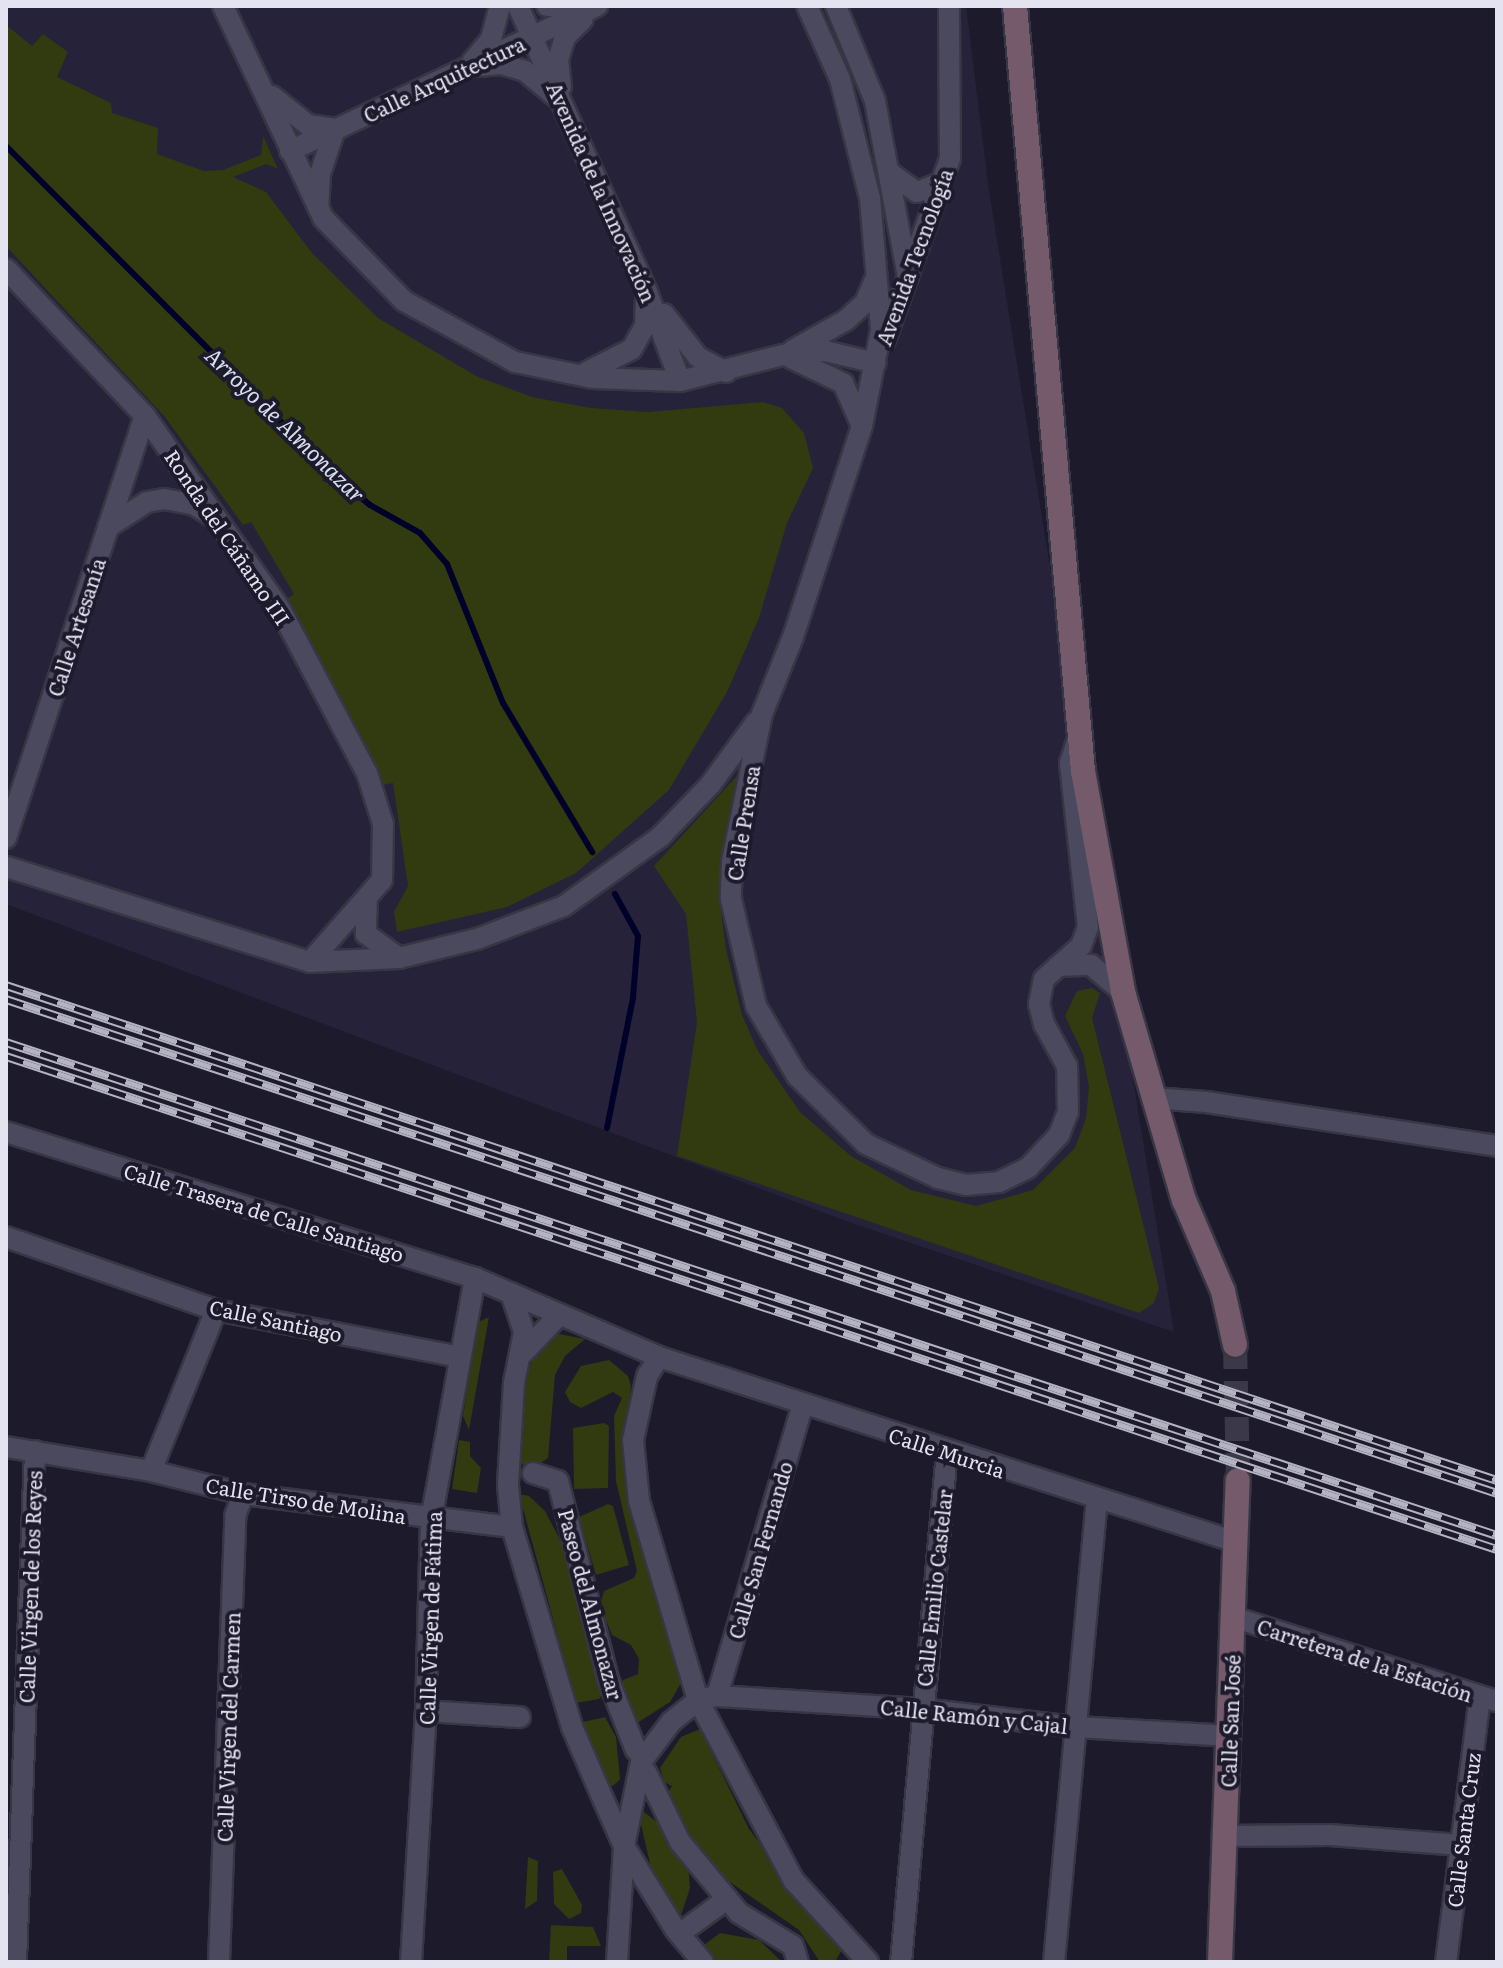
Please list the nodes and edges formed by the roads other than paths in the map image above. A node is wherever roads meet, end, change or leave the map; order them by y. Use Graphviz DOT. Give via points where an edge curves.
graph roads {
  1 [pos="223,6"];
  2 [pos="500,6"];
  3 [pos="518,6"];
  4 [pos="547,6"];
  5 [pos="807,6"];
  6 [pos="836,6"];
  7 [pos="949,6"];
  8 [pos="1015,6"];
  9 [pos="596,7"];
  10 [pos="532,37"];
  11 [pos="467,68"];
  12 [pos="261,84"];
  13 [pos="562,103"];
  14 [pos="335,129"];
  15 [pos="290,151"];
  16 [pos="889,172"];
  17 [pos="941,183"];
  18 [pos="318,209"];
  19 [pos="6,269"];
  20 [pos="876,276"];
  21 [pos="909,281"];
  22 [pos="647,292"];
  23 [pos="783,355"];
  24 [pos="876,363"];
  25 [pos="726,372"];
  26 [pos="579,375"];
  27 [pos="680,381"];
  28 [pos="145,416"];
  29 [pos="862,426"];
  30 [pos="222,526"];
  31 [pos="108,527"];
  32 [pos="762,714"];
  33 [pos="1080,735"];
  34 [pos="6,838"];
  35 [pos="6,867"];
  36 [pos="367,898"];
  37 [pos="399,958"];
  38 [pos="310,962"];
  39 [pos="1058,966"];
  40 [pos="1123,992"];
  41 [pos="1153,1098"];
  42 [pos="6,1130"];
  43 [pos="1497,1146"];
  44 [pos="6,1237"];
  45 [pos="475,1278"];
  46 [pos="511,1293"];
  47 [pos="216,1310"];
  48 [pos="560,1314"];
  49 [pos="604,1333"];
  50 [pos="1235,1345"];
  51 [pos="522,1356"];
  52 [pos="460,1357"];
  53 [pos="659,1357"];
  54 [pos="647,1376"];
  55 [pos="803,1403"];
  56 [pos="6,1447"];
  57 [pos="35,1451"];
  58 [pos="947,1452"];
  59 [pos="151,1471"];
  60 [pos="533,1473"];
  61 [pos="1238,1480"];
  62 [pos="243,1494"];
  63 [pos="1097,1501"];
  64 [pos="431,1520"];
  65 [pos="512,1527"];
  66 [pos="1236,1542"];
  67 [pos="1233,1617"];
  68 [pos="708,1698"];
  69 [pos="1488,1699"];
  70 [pos="922,1709"];
  71 [pos="426,1711"];
  72 [pos="520,1717"];
  73 [pos="1076,1727"];
  74 [pos="1230,1736"];
  75 [pos="641,1761"];
  76 [pos="603,1799"];
  77 [pos="1226,1836"];
  78 [pos="1461,1845"];
  79 [pos="624,1846"];
  80 [pos="727,1899"];
  81 [pos="661,1907"];
  82 [pos="619,1920"];
  83 [pos="690,1926"];
  84 [pos="16,1962"];
  85 [pos="219,1962"];
  86 [pos="411,1962"];
  87 [pos="617,1962"];
  88 [pos="703,1962"];
  89 [pos="798,1962"];
  90 [pos="868,1962"];
  91 [pos="901,1962"];
  92 [pos="1054,1962"];
  93 [pos="1220,1962"];
  94 [pos="1446,1962"];
  1 -- 12 [label="street"];
  2 -- 11 [label="street" via="491,39"];
  3 -- 10 [label="street, Avenida de la Innovación"];
  4 -- 9 [label="street"];
  5 -- 20 [label="street" via="840,79 870,198"];
  6 -- 16 [label="street" via="875,101"];
  7 -- 17 [label="street, Avenida Tecnología" via="950,158"];
  8 -- 33 [label="main road"];
  9 -- 10 [label="street, Calle Arquitectura"];
  9 -- 13 [label="street" via="565,37 558,60"];
  10 -- 11 [label="street, Calle Arquitectura"];
  10 -- 13 [label="street, Avenida de la Innovación"];
  11 -- 13 [label="street" via="501,64 525,71"];
  11 -- 14 [label="street, Calle Arquitectura"];
  12 -- 14 [label="street" via="289,115 308,125"];
  12 -- 15 [label="street"];
  13 -- 22 [label="street, Avenida de la Innovación"];
  14 -- 15 [label="street, Calle Arquitectura"];
  14 -- 18 [label="street" via="320,174"];
  15 -- 18 [label="street"];
  16 -- 17 [label="street" via="917,192"];
  16 -- 21 [label="street"];
  17 -- 21 [label="street, Avenida Tecnología"];
  18 -- 26 [label="street" via="404,301 515,362"];
  19 -- 28 [label="street, Ronda del Cáñamo III"];
  20 -- 23 [label="street" via="865,303 846,320"];
  20 -- 24 [label="street" via="881,330"];
  21 -- 24 [label="street, Avenida Tecnología"];
  22 -- 25 [label="street" via="698,357"];
  22 -- 26 [label="street" via="645,326 632,349"];
  22 -- 27 [label="street, Avenida de la Innovación"];
  23 -- 24 [label="street" via="825,351"];
  23 -- 25 [label="street"];
  23 -- 29 [label="street" via="830,372 843,383"];
  24 -- 29 [label="street, Calle Prensa"];
  25 -- 27 [label="street"];
  26 -- 27 [label="street"];
  28 -- 30 [label="street, Ronda del Cáñamo III"];
  28 -- 31 [label="street, Calle Artesanía"];
  29 -- 32 [label="street, Calle Prensa" via="793,637"];
  30 -- 31 [label="street" via="193,504 164,499 147,502"];
  30 -- 36 [label="street, Ronda del Cáñamo III" via="280,609 367,773 383,824 382,880"];
  31 -- 34 [label="street, Calle Artesanía"];
  32 -- 37 [label="street" via="710,785 660,837 564,906 477,939"];
  32 -- 39 [label="street, Calle Prensa" via="732,862 735,932 752,993 774,1043 841,1123 903,1164 966,1185 999,1182 1028,1168 1059,1135 1068,1112 1067,1066 1039,1004 1044,979"];
  33 -- 39 [label="street, Calle Prensa" via="1070,763 1088,927 1081,946"];
  33 -- 40 [label="main road"];
  35 -- 38 [label="street"];
  36 -- 37 [label="street" via="366,934"];
  36 -- 38 [label="street, Ronda del Cáñamo III"];
  37 -- 38 [label="street"];
  39 -- 40 [label="street" via="1091,965"];
  40 -- 41 [label="main road"];
  41 -- 43 [label="street"];
  41 -- 50 [label="main road" via="1184,1200 1223,1291"];
  42 -- 45 [label="street, Calle Trasera de Calle Santiago"];
  44 -- 47 [label="street, Calle Santiago"];
  45 -- 46 [label="street, Calle Trasera de Calle Santiago"];
  45 -- 52 [label="street, Calle Virgen de Fátima"];
  46 -- 48 [label="street, Calle Trasera de Calle Santiago"];
  46 -- 51 [label="street" via="524,1332"];
  47 -- 52 [label="street, Calle Santiago"];
  47 -- 59 [label="street"];
  48 -- 49 [label="street, Calle Murcia"];
  48 -- 51 [label="street" via="537,1333"];
  49 -- 53 [label="street, Calle Murcia"];
  49 -- 54 [label="street"];
  51 -- 65 [label="street" via="514,1383 508,1485"];
  52 -- 64 [label="street, Calle Virgen de Fátima"];
  53 -- 54 [label="street"];
  53 -- 55 [label="street, Calle Murcia"];
  54 -- 68 [label="street" via="633,1440 639,1501"];
  55 -- 58 [label="street, Calle Murcia"];
  55 -- 68 [label="street, Calle San Fernando"];
  56 -- 57 [label="street, Calle Tirso de Molina"];
  57 -- 59 [label="street, Calle Tirso de Molina"];
  57 -- 84 [label="street, Calle Virgen de los Reyes"];
  58 -- 63 [label="street, Calle Murcia"];
  58 -- 70 [label="street, Calle Emilio Castelar"];
  59 -- 62 [label="street, Calle Tirso de Molina"];
  60 -- 75 [label="street, Paseo del Almonazar" via="558,1481 608,1679"];
  61 -- 66 [label="main road, Calle San José"];
  62 -- 64 [label="street, Calle Tirso de Molina"];
  62 -- 85 [label="street, Calle Virgen del Carmen" via="235,1516"];
  63 -- 66 [label="street, Calle Murcia"];
  63 -- 73 [label="street"];
  64 -- 65 [label="street, Calle Tirso de Molina"];
  64 -- 71 [label="street, Calle Virgen de Fátima"];
  65 -- 76 [label="street" via="572,1727"];
  66 -- 67 [label="main road, Calle San José"];
  67 -- 69 [label="street, Carretera de la Estación"];
  67 -- 74 [label="main road, Calle San José"];
  68 -- 70 [label="street, Calle Ramón y Cajal"];
  68 -- 75 [label="street" via="671,1722"];
  68 -- 90 [label="street" via="794,1881"];
  69 -- 78 [label="street, Calle Santa Cruz"];
  70 -- 73 [label="street, Calle Ramón y Cajal"];
  70 -- 91 [label="street, Calle Emilio Castelar"];
  71 -- 72 [label="street"];
  71 -- 86 [label="street, Calle Virgen de Fátima"];
  73 -- 74 [label="street, Calle Ramón y Cajal"];
  73 -- 92 [label="street"];
  74 -- 77 [label="main road, Calle San José"];
  75 -- 76 [label="street" via="625,1784"];
  75 -- 79 [label="street"];
  75 -- 80 [label="street, Paseo del Almonazar" via="680,1842"];
  76 -- 79 [label="street"];
  77 -- 78 [label="street" via="1330,1835"];
  77 -- 93 [label="main road, Calle San José"];
  78 -- 94 [label="street, Calle Santa Cruz"];
  79 -- 81 [label="street"];
  79 -- 82 [label="street"];
  80 -- 83 [label="street"];
  80 -- 89 [label="street, Paseo del Almonazar" via="739,1913 793,1946"];
  81 -- 82 [label="street" via="640,1904"];
  81 -- 88 [label="street"];
  82 -- 87 [label="street"];
}
